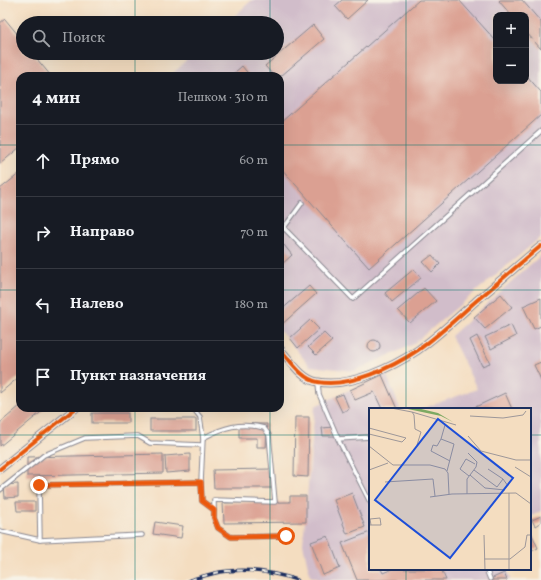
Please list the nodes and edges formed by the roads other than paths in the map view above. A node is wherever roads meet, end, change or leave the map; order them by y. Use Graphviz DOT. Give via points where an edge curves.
graph roads {
  1 [pos="541,131"];
  2 [pos="302,203"];
  3 [pos="284,228"];
  4 [pos="541,246"];
  5 [pos="284,353"];
  6 [pos="318,382"];
  7 [pos="71,412"];
  8 [pos="196,412"];
  9 [pos="369,437"];
  10 [pos="203,438"];
  11 [pos="338,438"];
  12 [pos="202,446"];
  13 [pos="0,469"];
  14 [pos="201,482"];
  15 [pos="0,490"];
  16 [pos="369,500"];
  17 [pos="214,510"];
  18 [pos="0,530"];
  19 [pos="142,535"];
  20 [pos="286,536"];
  21 [pos="40,540"];
  1 -- 3 [label="lane" via="353,299"];
  2 -- 3 [label="lane"];
  4 -- 6 [label="street" via="417,350 388,367 351,380"];
  5 -- 6 [label="street" via="306,378"];
  6 -- 11 [label="lane" via="319,394"];
  7 -- 13 [label="street"];
  8 -- 10 [label="lane" via="200,417"];
  9 -- 11 [label="lane"];
  10 -- 12 [label="lane"];
  10 -- 17 [label="lane" via="220,429 250,424 264,428 268,435 276,502 214,500"];
  11 -- 16 [label="lane"];
  12 -- 14 [label="lane"];
  12 -- 15 [label="lane" via="150,443 138,436 85,438 44,455"];
  14 -- 17 [label="lane" via="202,501"];
  14 -- 21 [label="lane" via="39,485"];
  17 -- 20 [label="lane" via="218,528 231,537"];
  18 -- 21 [label="lane"];
  19 -- 21 [label="lane"];
}
